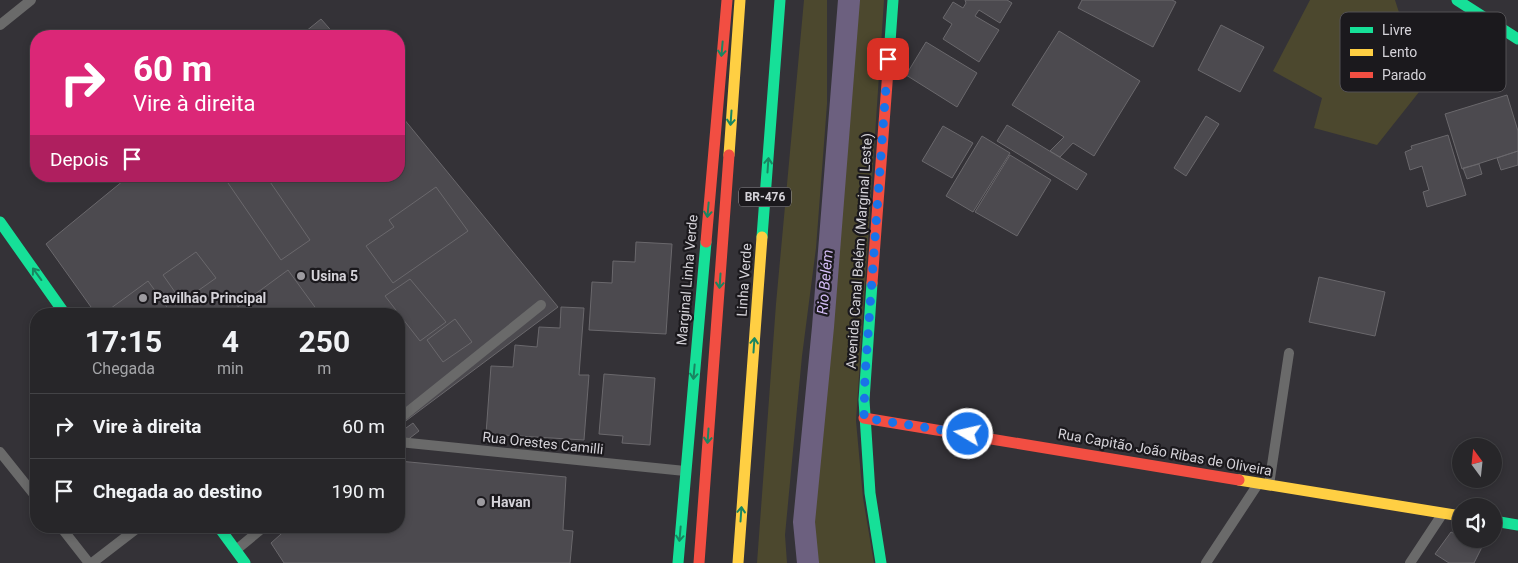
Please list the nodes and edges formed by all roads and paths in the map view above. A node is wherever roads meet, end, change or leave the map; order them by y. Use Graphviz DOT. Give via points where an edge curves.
graph roads {
  1 [pos="31,0"];
  2 [pos="727,0"];
  3 [pos="740,0"];
  4 [pos="780,0"];
  5 [pos="893,0"];
  6 [pos="1457,0"];
  7 [pos="1476,12"];
  8 [pos="0,24"];
  9 [pos="1506,31"];
  10 [pos="1518,39"];
  11 [pos="0,222"];
  12 [pos="540,304"];
  13 [pos="62,308"];
  14 [pos="1288,353"];
  15 [pos="405,414"];
  16 [pos="864,418"];
  17 [pos="405,443"];
  18 [pos="0,452"];
  19 [pos="685,471"];
  20 [pos="1264,485"];
  21 [pos="30,490"];
  22 [pos="1443,513"];
  23 [pos="1452,514"];
  24 [pos="1502,522"];
  25 [pos="1518,525"];
  26 [pos="66,533"];
  27 [pos="131,533"];
  28 [pos="223,533"];
  29 [pos="257,533"];
  30 [pos="236,550"];
  31 [pos="90,563"];
  32 [pos="245,563"];
  33 [pos="678,563"];
  34 [pos="699,563"];
  35 [pos="738,563"];
  36 [pos="881,563"];
  37 [pos="1206,563"];
  38 [pos="1410,563"];
  1 -- 8 [label="street"];
  2 -- 19 [label="main road, Marginal Linha Verde, one-way"];
  3 -- 34 [label="main road, Linha Verde / BR-476, one-way"];
  35 -- 4 [label="main road, Linha Verde / BR-476, one-way"];
  5 -- 16 [label="main road, Avenida Canal Belém (Marginal Leste)"];
  6 -- 7 [label="main road"];
  9 -- 10 [label="main road"];
  13 -- 11 [label="main road, one-way"];
  12 -- 15 [label="street"];
  14 -- 20 [label="street"];
  16 -- 20 [label="main road, Rua Capitão João Ribas de Oliveira"];
  16 -- 36 [label="main road, Avenida Canal Belém (Marginal Leste)" via="870,492"];
  17 -- 19 [label="street, Rua Orestes Camilli"];
  18 -- 21 [label="street"];
  19 -- 33 [label="main road, Marginal Linha Verde, one-way"];
  20 -- 22 [label="main road, Rua Capitão João Ribas de Oliveira"];
  20 -- 37 [label="street"];
  22 -- 23 [label="main road, Rua Capitão João Ribas de Oliveira"];
  22 -- 38 [label="street"];
  24 -- 25 [label="main road"];
  26 -- 31 [label="street"];
  27 -- 31 [label="street"];
  28 -- 30 [label="main road"];
  29 -- 30 [label="street"];
  30 -- 32 [label="main road"];
}
